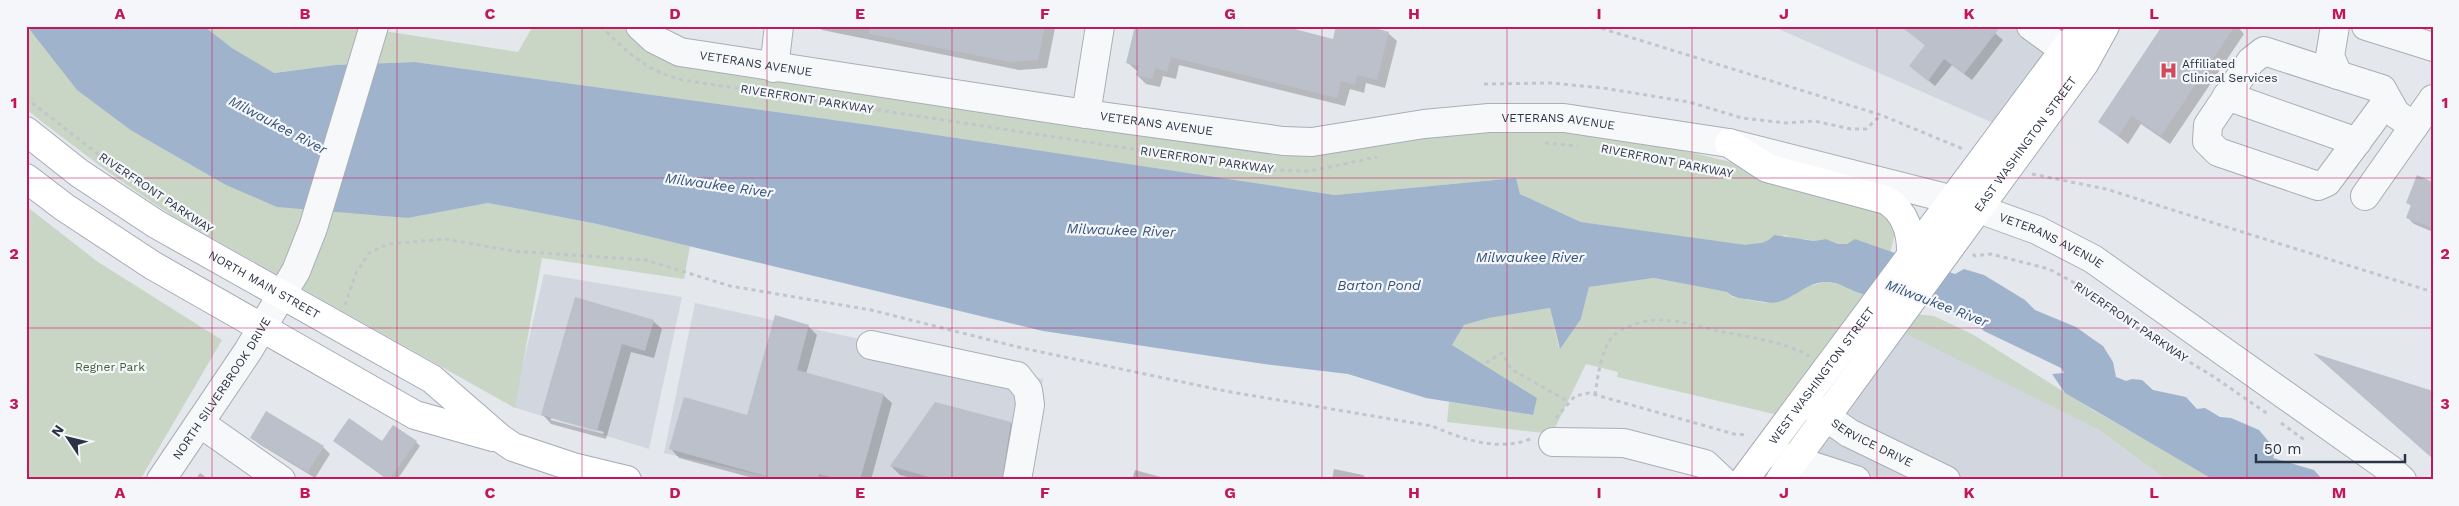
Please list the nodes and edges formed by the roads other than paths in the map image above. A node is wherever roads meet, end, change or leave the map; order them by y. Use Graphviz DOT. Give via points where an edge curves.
graph roads {
  1 [pos="779,26"];
  2 [pos="1100,26"];
  3 [pos="2031,26"];
  4 [pos="2085,26"];
  5 [pos="2105,26"];
  6 [pos="2334,26"];
  7 [pos="2366,26"];
  8 [pos="374,30"];
  9 [pos="650,30"];
  10 [pos="2426,39"];
  11 [pos="2064,50"];
  12 [pos="774,68"];
  13 [pos="2338,75"];
  14 [pos="2227,96"];
  15 [pos="2433,99"];
  16 [pos="2388,101"];
  17 [pos="1086,114"];
  18 [pos="2414,126"];
  19 [pos="26,131"];
  20 [pos="2357,142"];
  21 [pos="1729,143"];
  22 [pos="26,178"];
  23 [pos="2365,196"];
  24 [pos="1966,204"];
  25 [pos="1928,249"];
  26 [pos="281,296"];
  27 [pos="262,328"];
  28 [pos="871,345"];
  29 [pos="1804,401"];
  30 [pos="1825,417"];
  31 [pos="200,423"];
  32 [pos="1548,433"];
  33 [pos="500,438"];
  34 [pos="1760,443"];
  35 [pos="1787,470"];
  36 [pos="578,474"];
  37 [pos="161,480"];
  38 [pos="281,480"];
  39 [pos="627,480"];
  40 [pos="1017,480"];
  41 [pos="1722,480"];
  42 [pos="1744,480"];
  43 [pos="1856,480"];
  44 [pos="1946,480"];
  45 [pos="2402,480"];
  1 -- 12 [label="street"];
  2 -- 17 [label="street"];
  3 -- 11 [label="street"];
  4 -- 11 [label="main road, EAST WASHINGTON STREET"];
  5 -- 24 [label="main road, EAST WASHINGTON STREET" via="2084,64"];
  6 -- 13 [label="street" via="2330,56"];
  7 -- 10 [label="street"];
  8 -- 26 [label="street, NORTH SILVERBROOK DRIVE" via="313,228 296,271"];
  9 -- 12 [label="street, VETERANS AVENUE" via="680,52"];
  11 -- 24 [label="main road, EAST WASHINGTON STREET"];
  12 -- 17 [label="street, VETERANS AVENUE"];
  13 -- 14 [label="street" via="2264,51 2250,61"];
  13 -- 16 [label="street" via="2382,89"];
  14 -- 20 [label="street"];
  14 -- 20 [label="street" via="2208,125 2207,141 2218,152 2318,186 2327,182"];
  15 -- 18 [label="street"];
  16 -- 18 [label="street" via="2396,114"];
  16 -- 20 [label="street"];
  17 -- 21 [label="street, VETERANS AVENUE" via="1283,141 1312,142 1424,124 1489,118 1564,118"];
  18 -- 23 [label="street"];
  19 -- 26 [label="main road, NORTH MAIN STREET" via="79,174 156,224"];
  21 -- 24 [label="street, VETERANS AVENUE"];
  21 -- 25 [label="main road" via="1767,168 1886,200 1895,205"];
  22 -- 27 [label="main road, NORTH MAIN STREET" via="152,265"];
  24 -- 25 [label="main road, EAST WASHINGTON STREET"];
  24 -- 25 [label="main road, EAST WASHINGTON STREET"];
  24 -- 45 [label="street, VETERANS AVENUE" via="2037,230 2093,258"];
  25 -- 29 [label="main road, WEST WASHINGTON STREET" via="1842,350"];
  25 -- 30 [label="main road" via="1864,365"];
  26 -- 27 [label="street, NORTH SILVERBROOK DRIVE"];
  26 -- 33 [label="main road, NORTH MAIN STREET" via="432,379"];
  27 -- 31 [label="street, NORTH SILVERBROOK DRIVE"];
  27 -- 33 [label="main road, NORTH MAIN STREET" via="415,415"];
  28 -- 40 [label="street" via="1017,376 1028,390 1030,405"];
  29 -- 30 [label="street, SERVICE DRIVE"];
  29 -- 34 [label="main road, WEST WASHINGTON STREET"];
  30 -- 35 [label="main road"];
  30 -- 44 [label="street, SERVICE DRIVE"];
  31 -- 37 [label="street, NORTH SILVERBROOK DRIVE"];
  31 -- 38 [label="street"];
  32 -- 41 [label="street" via="1624,443 1705,464"];
  33 -- 36 [label="main road, NORTH MAIN STREET"];
  34 -- 35 [label="street"];
  34 -- 42 [label="main road, WEST WASHINGTON STREET"];
  35 -- 43 [label="street"];
  36 -- 39 [label="main road, NORTH MAIN STREET"];
}
